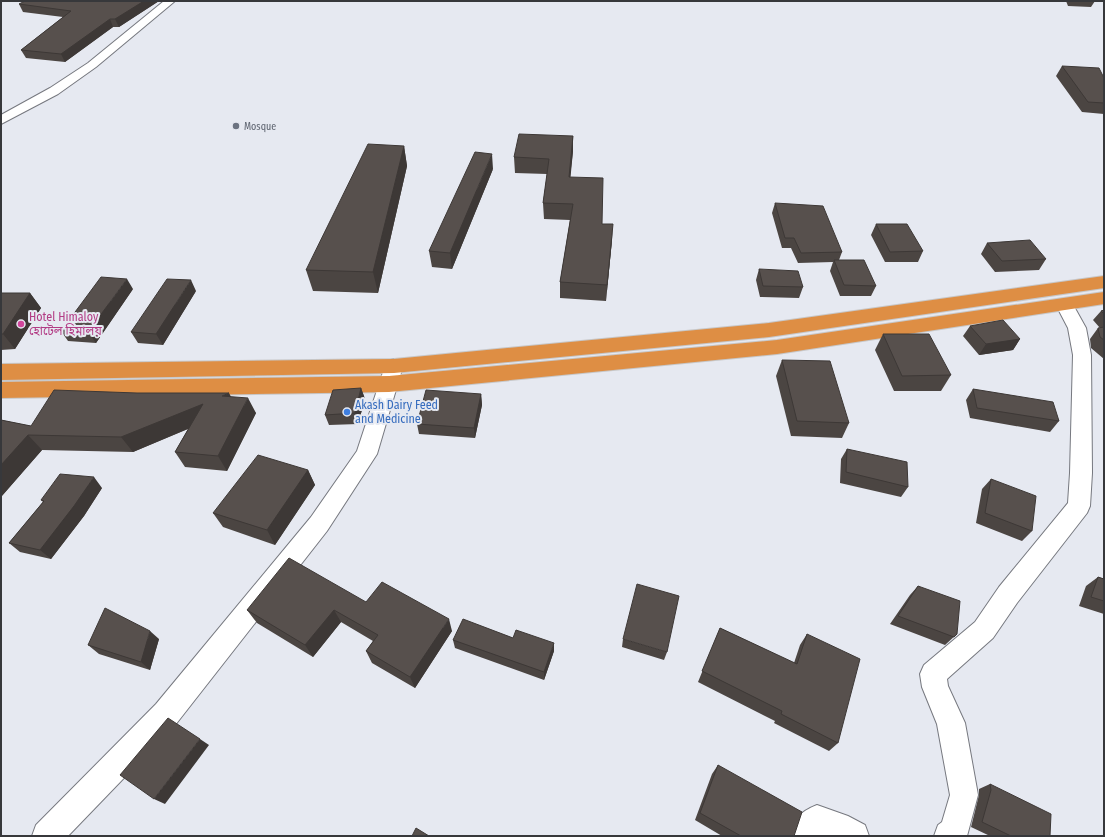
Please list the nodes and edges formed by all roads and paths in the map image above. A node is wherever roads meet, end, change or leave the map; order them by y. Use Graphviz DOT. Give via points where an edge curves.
graph roads {
  1 [pos="170,1"];
  2 [pos="1,120"];
  3 [pos="1104,282"];
  4 [pos="1104,298"];
  5 [pos="1066,305"];
  6 [pos="773,338"];
  7 [pos="204,369"];
  8 [pos="1,372"];
  9 [pos="391,375"];
  10 [pos="193,388"];
  11 [pos="1,390"];
  12 [pos="47,836"];
  13 [pos="804,836"];
  14 [pos="854,836"];
  15 [pos="948,836"];
  1 -- 2 [label="street" via="92,65 54,91"];
  3 -- 6 [label="highway"];
  4 -- 5 [label="highway"];
  5 -- 6 [label="highway"];
  5 -- 15 [label="street" via="1077,328 1082,355 1079,506 1008,595 984,630 933,674 935,687 951,722 964,794 954,831"];
  6 -- 9 [label="highway"];
  7 -- 8 [label="highway"];
  7 -- 9 [label="highway"];
  7 -- 10 [label="highway"];
  9 -- 10 [label="highway"];
  9 -- 12 [label="street" via="367,454 319,524 166,714"];
  10 -- 11 [label="highway"];
  13 -- 14 [label="street" via="806,828 817,820"];
}
